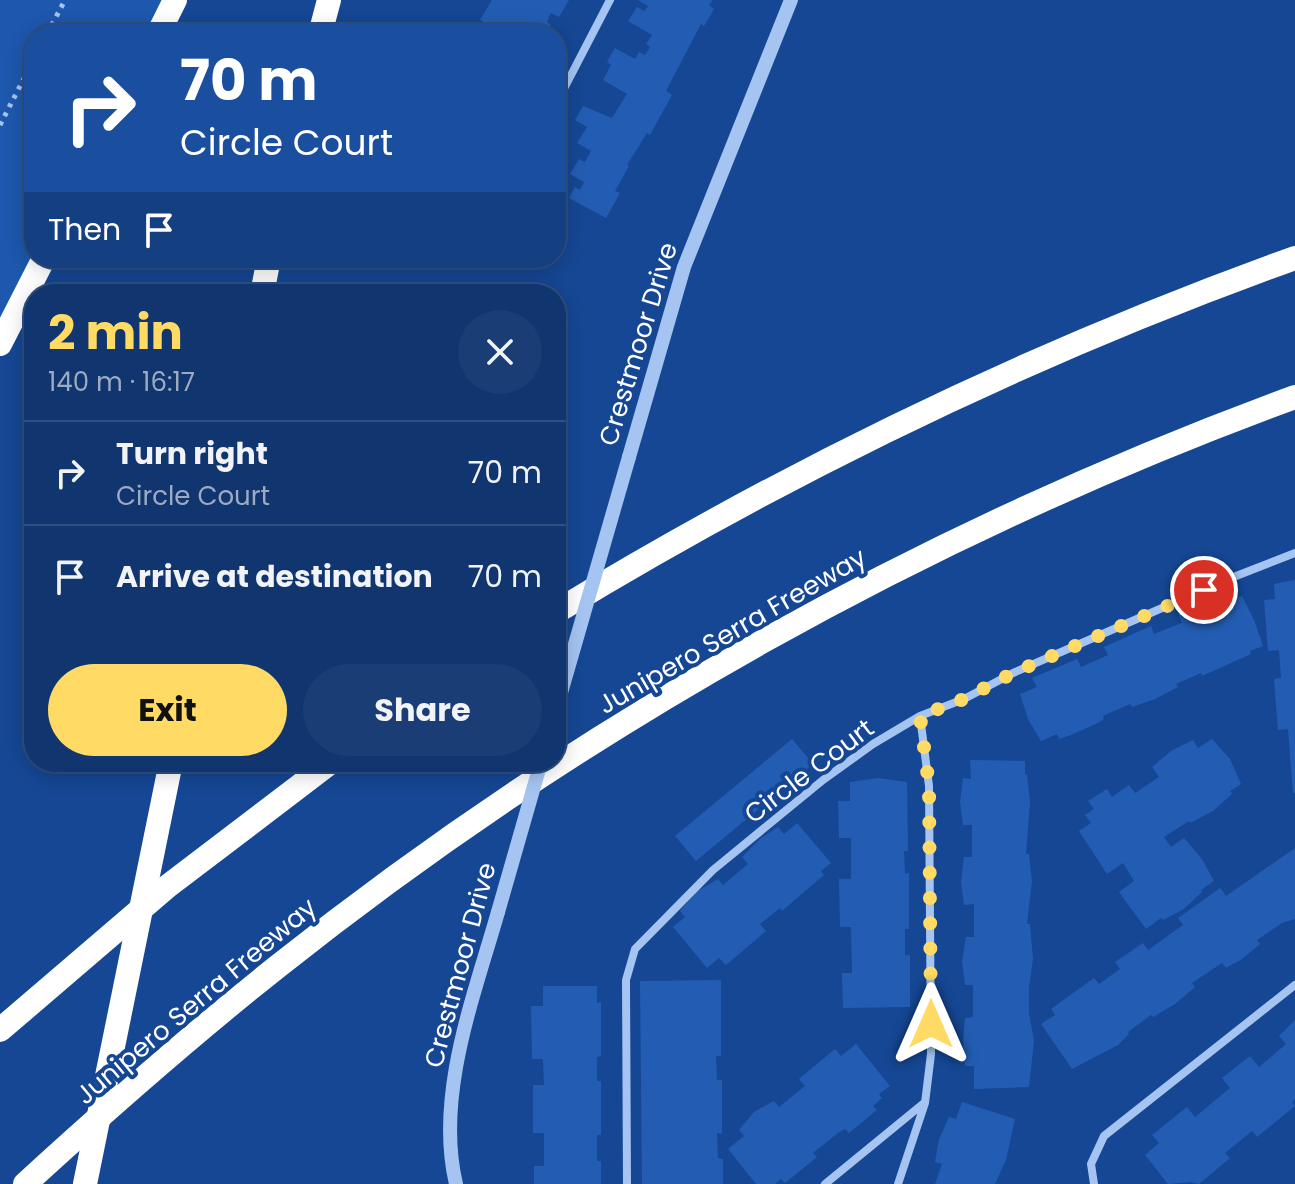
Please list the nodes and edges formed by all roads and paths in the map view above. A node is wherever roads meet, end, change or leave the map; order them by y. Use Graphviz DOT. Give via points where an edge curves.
graph roads {
  1 [pos="65,0"];
  2 [pos="175,0"];
  3 [pos="329,0"];
  4 [pos="610,0"];
  5 [pos="791,0"];
  6 [pos="52,24"];
  7 [pos="163,24"];
  8 [pos="323,24"];
  9 [pos="24,78"];
  10 [pos="566,85"];
  11 [pos="0,125"];
  12 [pos="1295,258"];
  13 [pos="24,297"];
  14 [pos="0,344"];
  15 [pos="1295,397"];
  16 [pos="1295,553"];
  17 [pos="566,606"];
  18 [pos="566,675"];
  19 [pos="920,716"];
  20 [pos="566,760"];
  21 [pos="169,772"];
  22 [pos="318,772"];
  23 [pos="538,772"];
  24 [pos="549,772"];
  25 [pos="1295,985"];
  26 [pos="0,1030"];
  27 [pos="925,1103"];
  28 [pos="25,1184"];
  29 [pos="85,1184"];
  30 [pos="456,1184"];
  31 [pos="627,1184"];
  32 [pos="825,1184"];
  33 [pos="898,1184"];
  34 [pos="1094,1184"];
  1 -- 6 [label="path"];
  2 -- 7 [label="highway"];
  3 -- 8 [label="highway"];
  4 -- 10 [label="street"];
  5 -- 18 [label="street, Crestmoor Drive, bridge" via="684,267"];
  9 -- 11 [label="path"];
  12 -- 17 [label="highway" via="1093,336 896,424 730,510"];
  13 -- 14 [label="highway"];
  15 -- 20 [label="highway, Junipero Serra Freeway" via="1145,455 960,539 784,630"];
  16 -- 19 [label="street, Circle Court"];
  19 -- 27 [label="street" via="929,786 931,1054"];
  19 -- 31 [label="street, Circle Court" via="823,780 713,870 635,949 626,980"];
  21 -- 29 [label="highway, bridge"];
  22 -- 26 [label="highway" via="136,912"];
  23 -- 30 [label="street, Crestmoor Drive, bridge" via="455,1072"];
  24 -- 28 [label="highway, Junipero Serra Freeway" via="441,844 279,965 174,1050"];
  25 -- 34 [label="street" via="1104,1136 1091,1164"];
  27 -- 32 [label="street"];
  27 -- 33 [label="street"];
}
